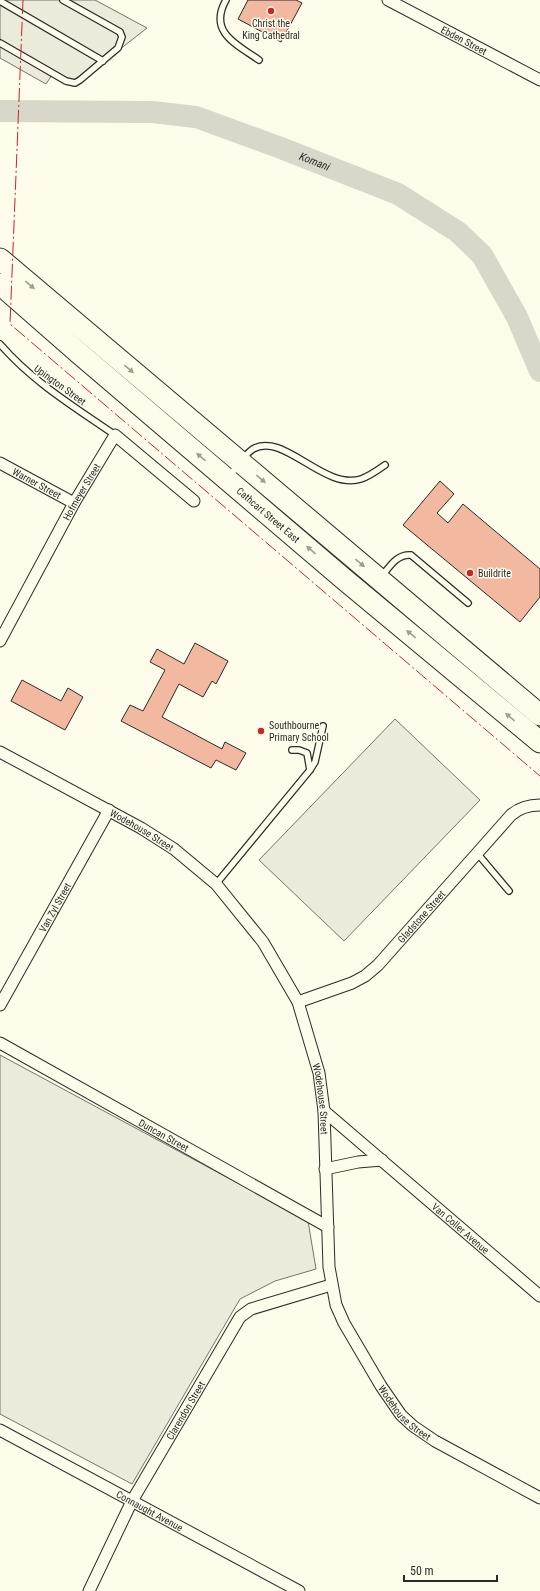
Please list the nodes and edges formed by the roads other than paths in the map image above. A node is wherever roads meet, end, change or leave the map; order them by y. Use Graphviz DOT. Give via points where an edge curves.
graph roads {
  1 [pos="63,0"];
  2 [pos="226,0"];
  3 [pos="388,0"];
  4 [pos="0,2"];
  5 [pos="0,43"];
  6 [pos="258,60"];
  7 [pos="103,61"];
  8 [pos="540,80"];
  9 [pos="0,260"];
  10 [pos="0,284"];
  11 [pos="0,344"];
  12 [pos="115,435"];
  13 [pos="241,462"];
  14 [pos="0,463"];
  15 [pos="385,465"];
  16 [pos="227,479"];
  17 [pos="194,501"];
  18 [pos="74,503"];
  19 [pos="372,587"];
  20 [pos="468,603"];
  21 [pos="0,641"];
  22 [pos="540,715"];
  23 [pos="323,726"];
  24 [pos="540,742"];
  25 [pos="292,750"];
  26 [pos="0,752"];
  27 [pos="310,770"];
  28 [pos="540,805"];
  29 [pos="109,810"];
  30 [pos="476,853"];
  31 [pos="216,884"];
  32 [pos="510,891"];
  33 [pos="298,1002"];
  34 [pos="0,1005"];
  35 [pos="0,1043"];
  36 [pos="324,1111"];
  37 [pos="382,1160"];
  38 [pos="325,1169"];
  39 [pos="328,1227"];
  40 [pos="331,1285"];
  41 [pos="540,1296"];
  42 [pos="0,1430"];
  43 [pos="540,1498"];
  44 [pos="132,1501"];
  45 [pos="89,1591"];
  46 [pos="299,1591"];
  1 -- 7 [label="lane" via="121,33 122,41 118,48"];
  2 -- 6 [label="lane" via="220,17 222,31 227,38"];
  3 -- 8 [label="street, Ebden Street"];
  4 -- 7 [label="lane"];
  5 -- 7 [label="lane" via="75,83"];
  9 -- 13 [label="highway, Cathcart Street East, one-way"];
  16 -- 10 [label="highway, Cathcart Street East, one-way"];
  11 -- 12 [label="lane, Upington Street" via="42,385"];
  12 -- 17 [label="street"];
  12 -- 18 [label="street, Hofmeyer Street"];
  13 -- 15 [label="lane" via="251,450 268,446 343,480 360,480"];
  13 -- 16 [label="lane"];
  13 -- 19 [label="highway, Cathcart Street East, one-way"];
  14 -- 18 [label="street, Warner Street"];
  19 -- 16 [label="highway, Cathcart Street East, one-way"];
  18 -- 21 [label="street, Hofmeyer Street"];
  19 -- 20 [label="lane" via="397,559 411,555"];
  19 -- 22 [label="highway, Cathcart Street East"];
  24 -- 19 [label="highway, Cathcart Street East, one-way"];
  23 -- 27 [label="lane" via="315,762"];
  25 -- 27 [label="lane" via="307,754"];
  26 -- 29 [label="street, Wodehouse Street"];
  27 -- 31 [label="lane"];
  28 -- 30 [label="street, Gladstone Street" via="518,809"];
  29 -- 31 [label="street, Wodehouse Street" via="174,849"];
  29 -- 34 [label="street, Van Zyl Street"];
  30 -- 32 [label="lane"];
  30 -- 33 [label="street, Gladstone Street" via="378,965 365,976 346,986"];
  31 -- 33 [label="street, Wodehouse Street" via="263,942"];
  33 -- 36 [label="street, Wodehouse Street" via="319,1072"];
  35 -- 39 [label="street, Duncan Street"];
  36 -- 37 [label="street, Van Coller Avenue"];
  36 -- 38 [label="street, Wodehouse Street"];
  37 -- 38 [label="street"];
  37 -- 41 [label="street, Van Coller Avenue"];
  38 -- 39 [label="street, Wodehouse Street"];
  39 -- 40 [label="street, Wodehouse Street"];
  40 -- 43 [label="street, Wodehouse Street" via="344,1323 401,1415 435,1441"];
  40 -- 44 [label="street, Clarendon Street" via="251,1309 240,1317"];
  42 -- 44 [label="street, Connaught Avenue"];
  44 -- 45 [label="street, Clarendon Street"];
  44 -- 46 [label="street, Connaught Avenue"];
}
